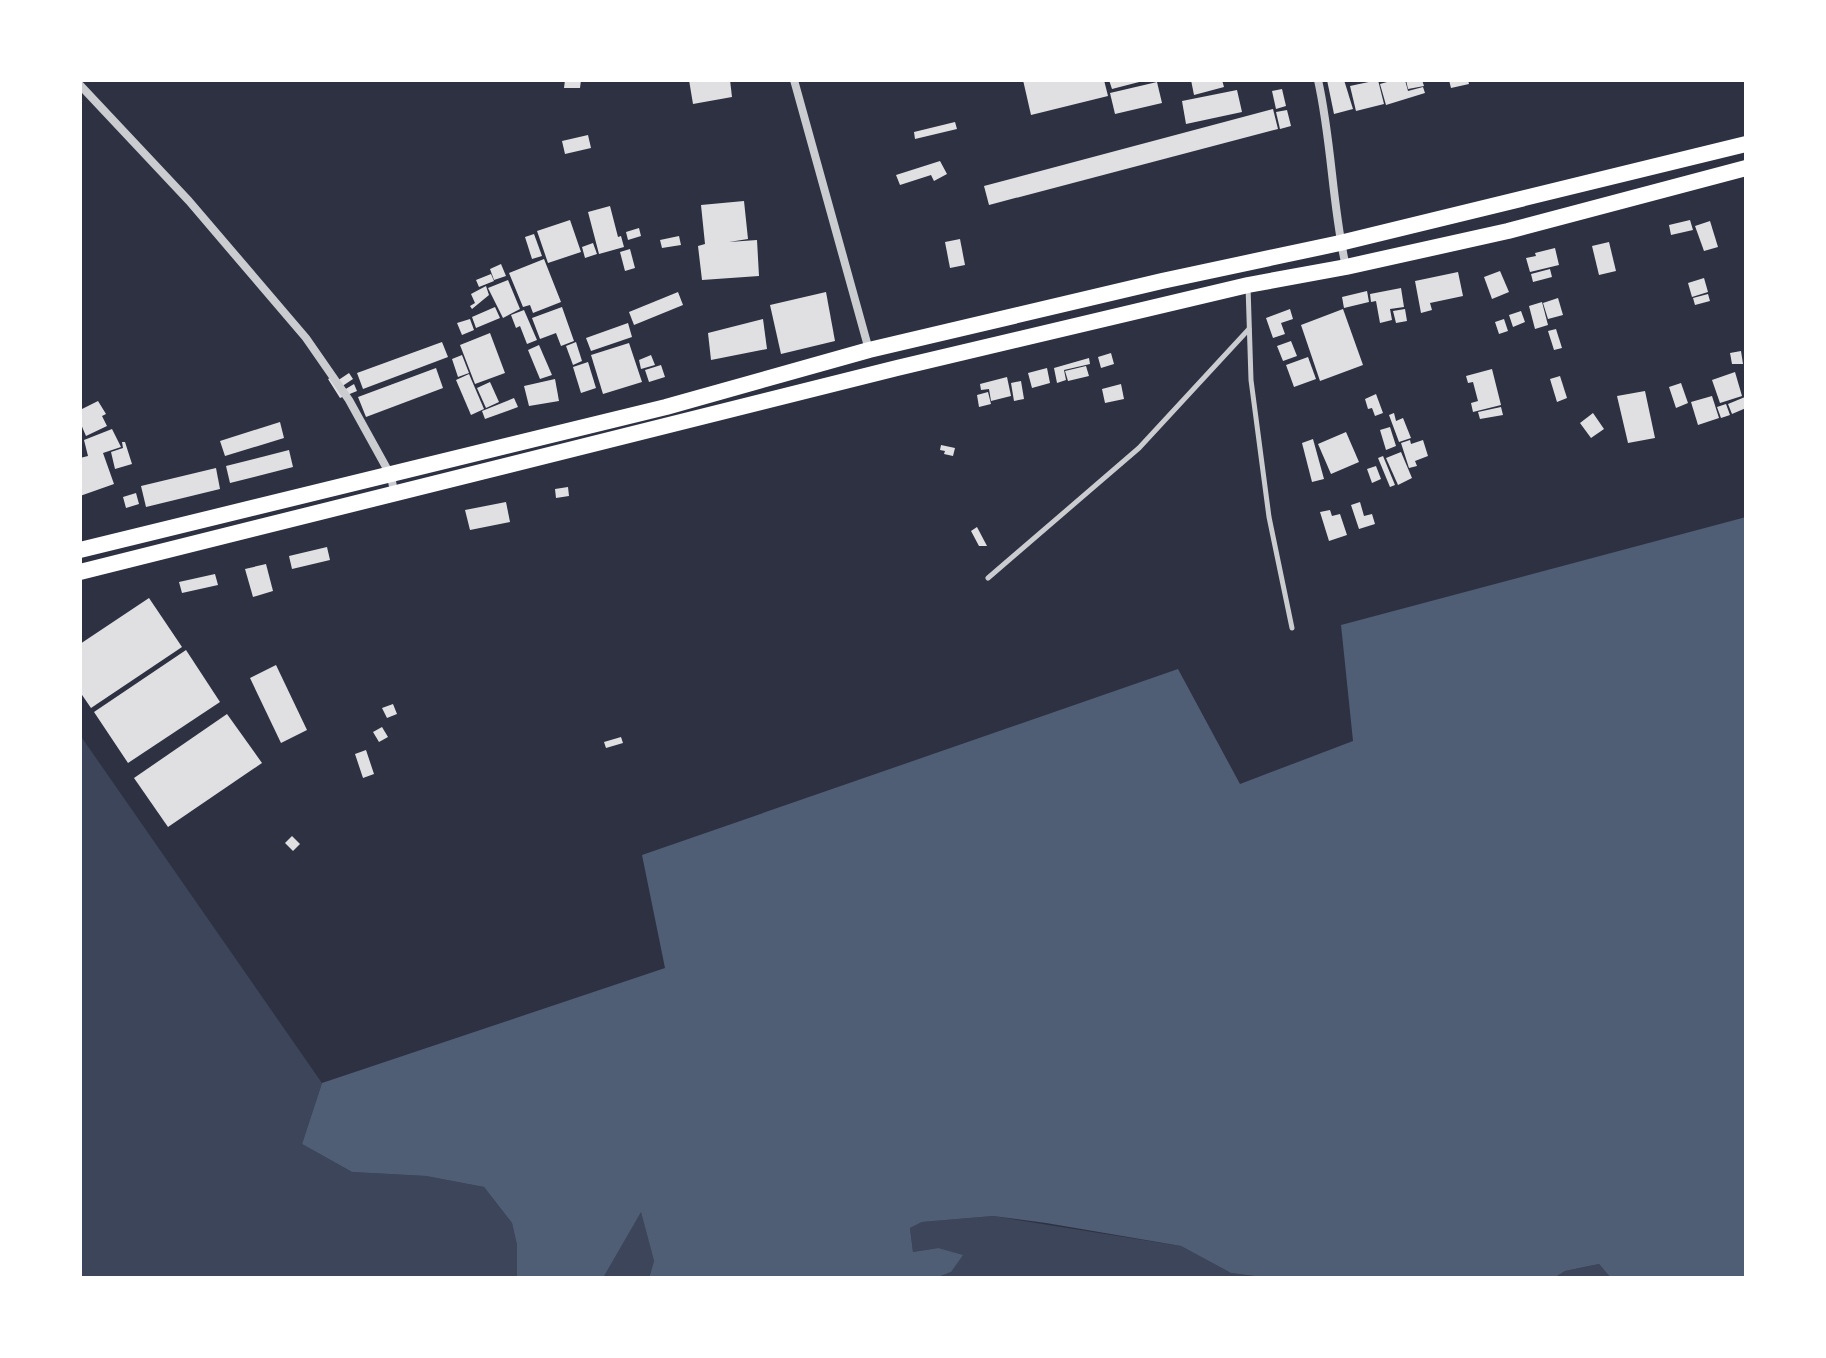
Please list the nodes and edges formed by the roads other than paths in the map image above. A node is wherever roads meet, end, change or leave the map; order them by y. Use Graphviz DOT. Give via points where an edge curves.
graph roads {
  1 [pos="794,80"];
  2 [pos="1318,80"];
  3 [pos="80,86"];
  4 [pos="1746,144"];
  5 [pos="1746,168"];
  6 [pos="1340,243"];
  7 [pos="1346,267"];
  8 [pos="1248,285"];
  9 [pos="1249,329"];
  10 [pos="869,350"];
  11 [pos="393,484"];
  12 [pos="80,550"];
  13 [pos="80,572"];
  14 [pos="988,578"];
  15 [pos="1292,628"];
  1 -- 10 [label="street"];
  2 -- 6 [label="street"];
  3 -- 11 [label="street" via="189,201 306,338 349,400"];
  4 -- 6 [label="main road"];
  5 -- 7 [label="main road"];
  6 -- 7 [label="street"];
  6 -- 10 [label="main road"];
  7 -- 8 [label="main road"];
  8 -- 9 [label="lane"];
  8 -- 11 [label="main road"];
  9 -- 14 [label="lane" via="1139,448"];
  9 -- 15 [label="lane" via="1269,517"];
  10 -- 11 [label="main road"];
  11 -- 12 [label="main road"];
  11 -- 13 [label="main road"];
}
